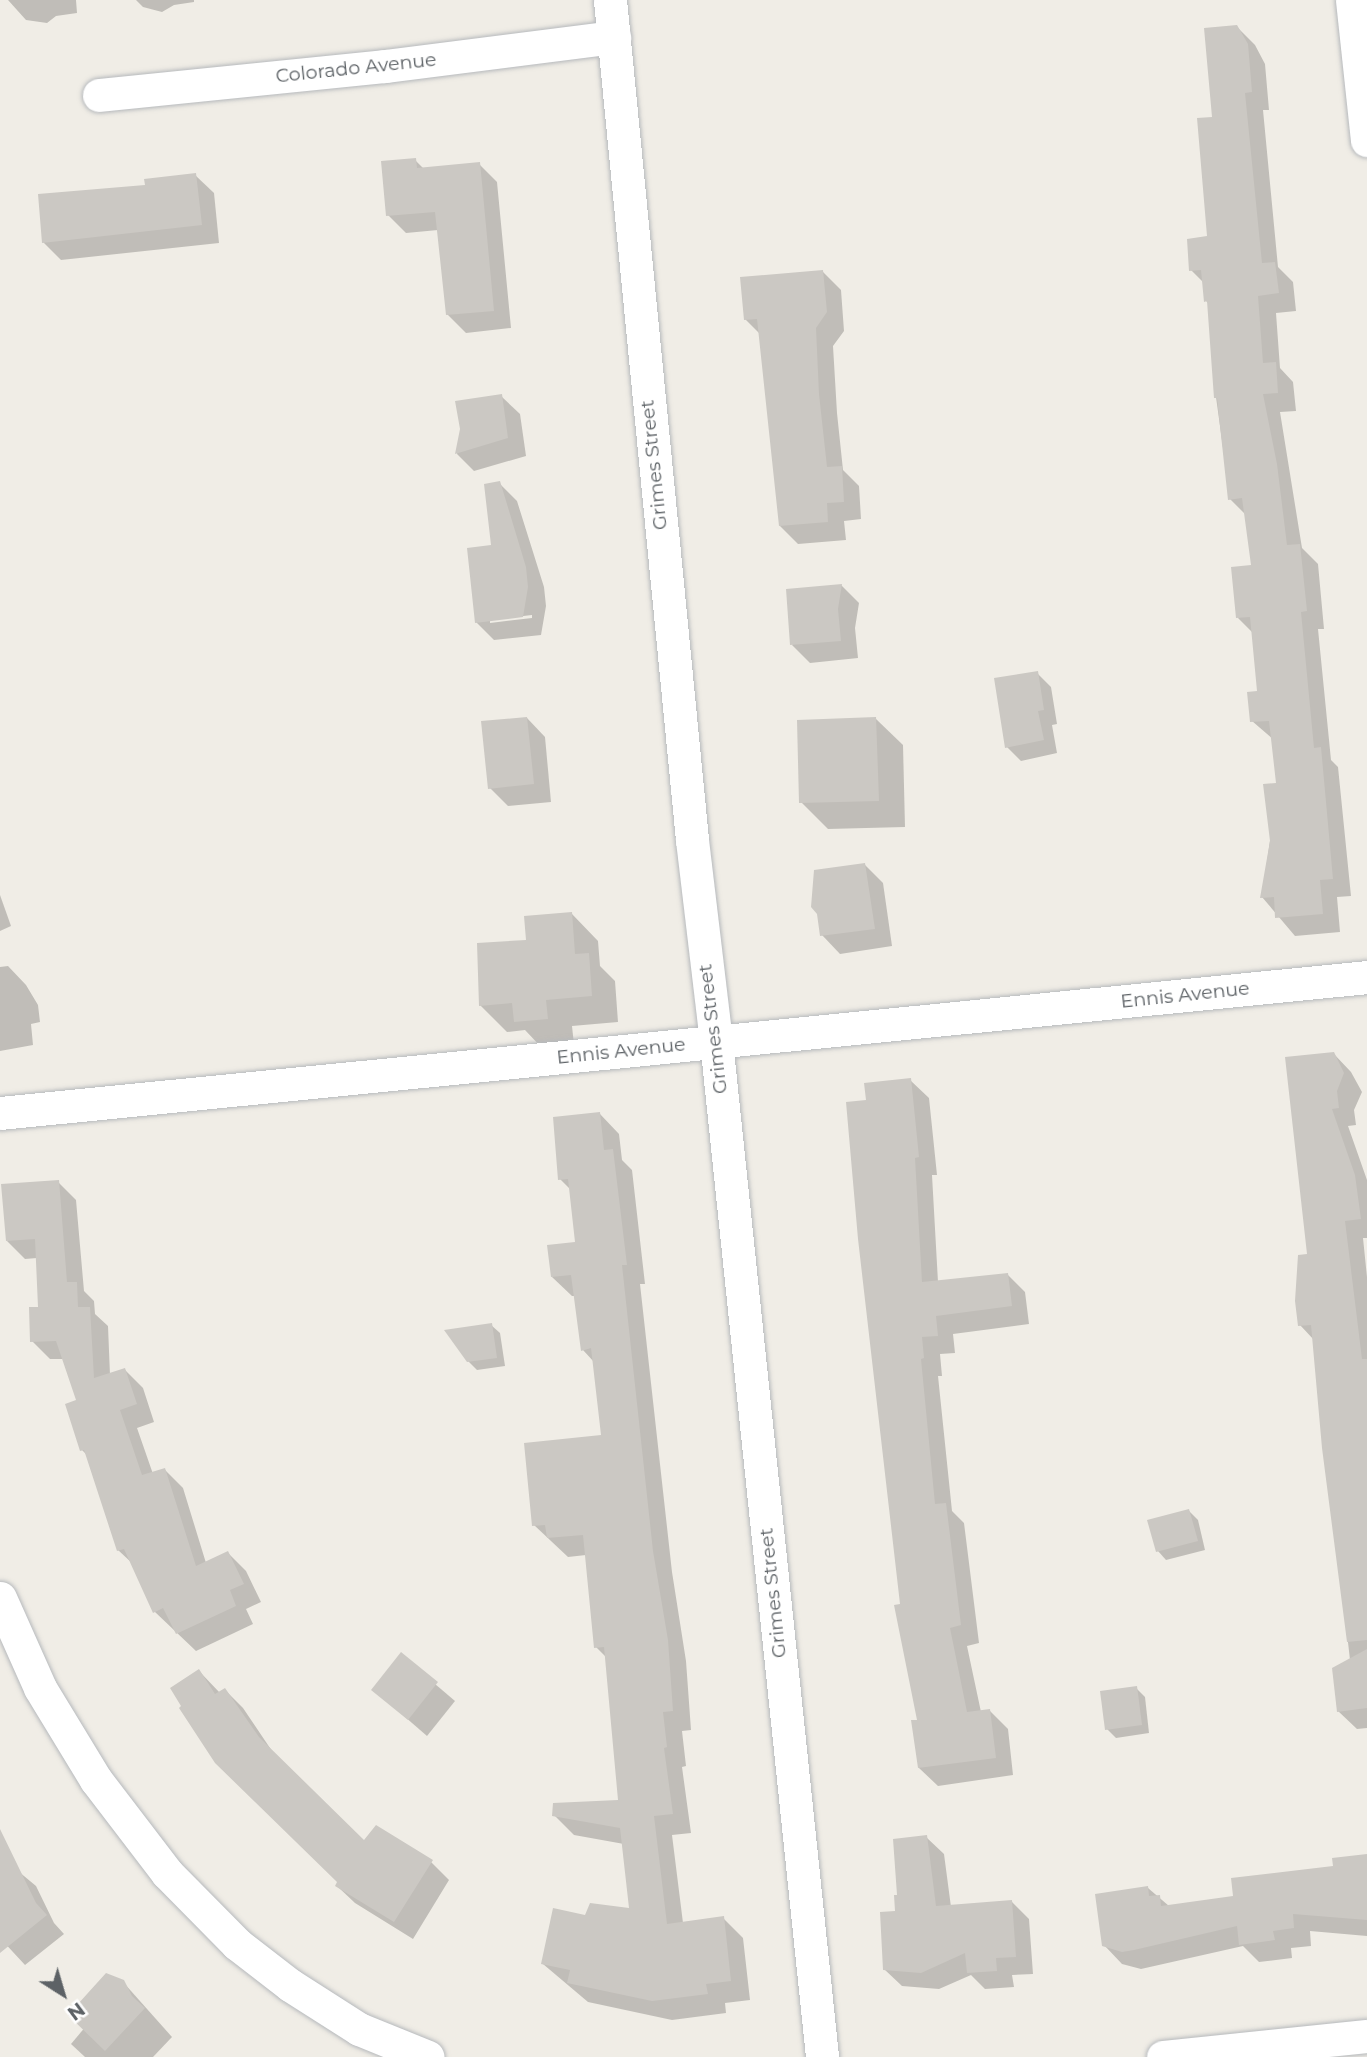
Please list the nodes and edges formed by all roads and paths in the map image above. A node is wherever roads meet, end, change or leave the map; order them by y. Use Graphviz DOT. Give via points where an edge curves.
graph roads {
  1 [pos="610,0"];
  2 [pos="1352,0"];
  3 [pos="614,37"];
  4 [pos="99,95"];
  5 [pos="1367,140"];
  6 [pos="1367,977"];
  7 [pos="716,1041"];
  8 [pos="0,1113"];
  9 [pos="0,1598"];
  10 [pos="1367,2036"];
  11 [pos="428,2057"];
  12 [pos="822,2057"];
  13 [pos="1163,2057"];
  1 -- 3 [label="street, Grimes Street"];
  2 -- 5 [label="street"];
  3 -- 4 [label="street, Colorado Avenue"];
  3 -- 7 [label="street, Grimes Street" via="651,447"];
  6 -- 7 [label="street, Ennis Avenue"];
  7 -- 8 [label="street, Ennis Avenue"];
  7 -- 12 [label="street, Grimes Street"];
  9 -- 11 [label="street" via="40,1688 96,1780 167,1873 237,1944 289,1985 359,2029"];
  10 -- 13 [label="street"];
}
